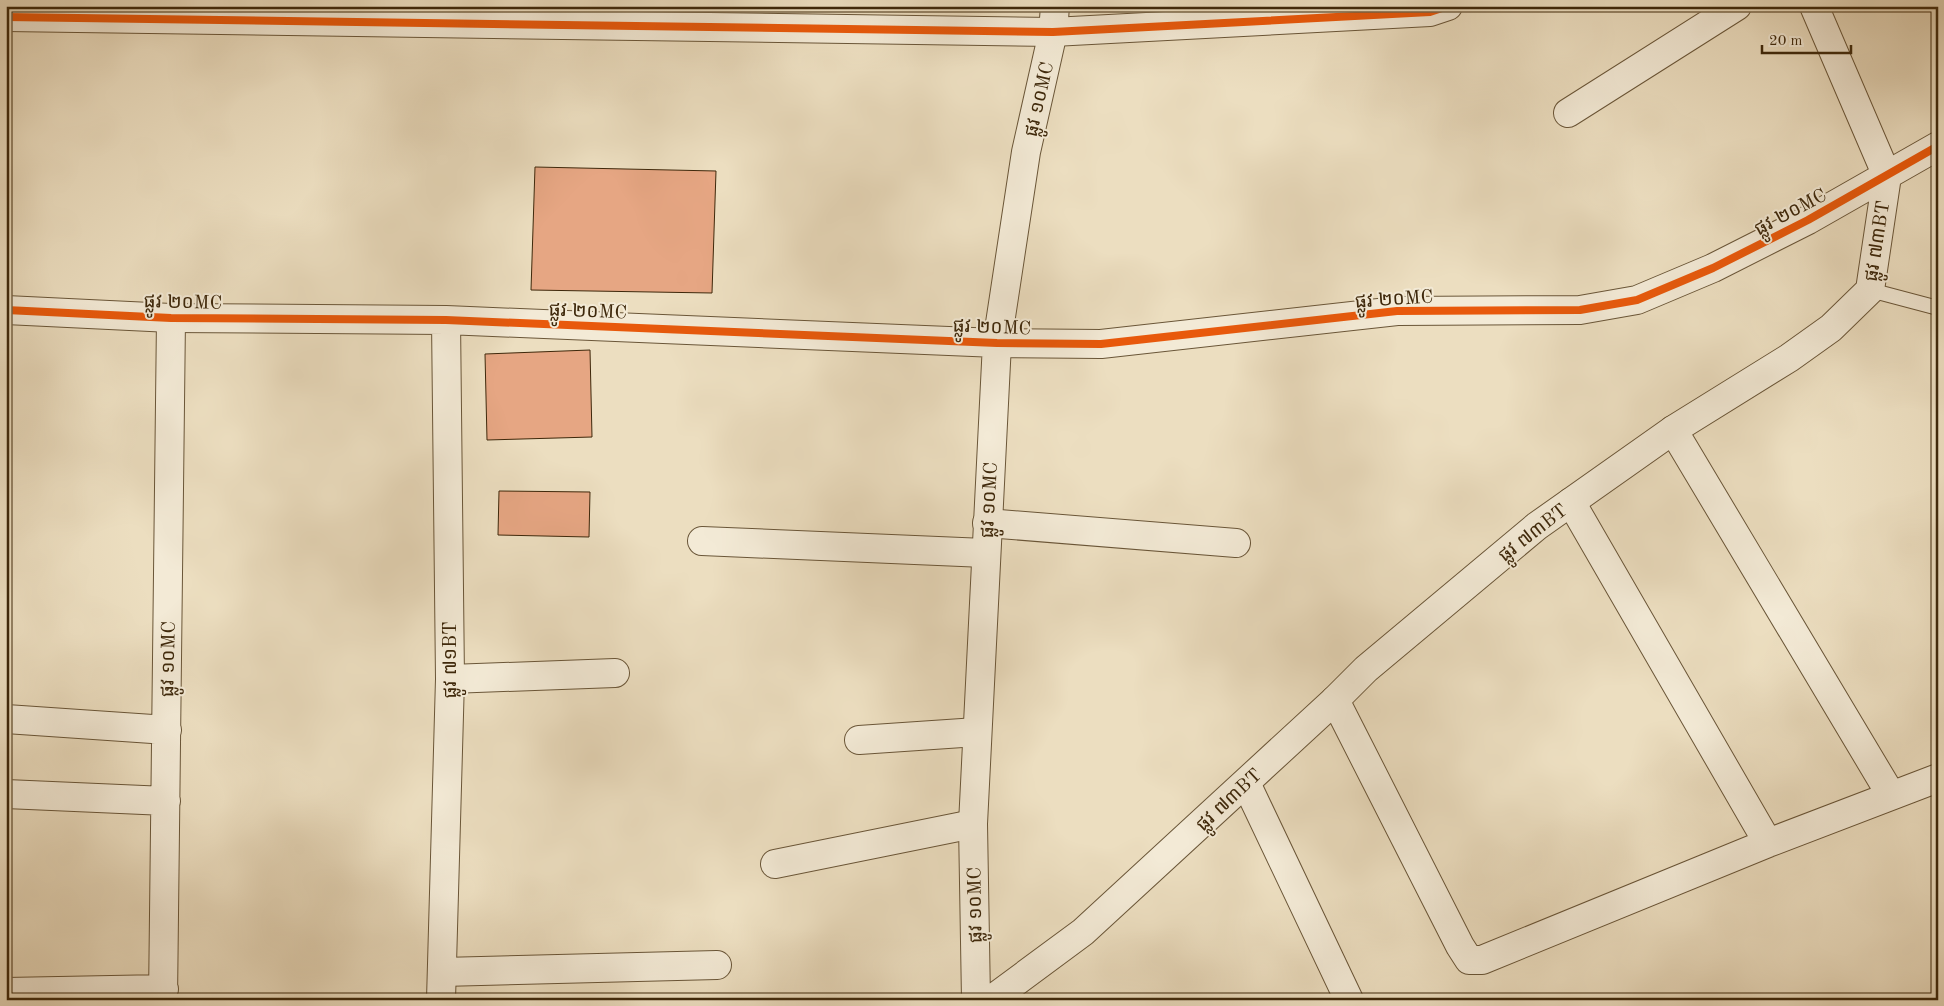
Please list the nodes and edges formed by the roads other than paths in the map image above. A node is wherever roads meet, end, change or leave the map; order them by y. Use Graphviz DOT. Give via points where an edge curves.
graph roads {
  1 [pos="1448,6"];
  2 [pos="1737,6"];
  3 [pos="1814,6"];
  4 [pos="6,17"];
  5 [pos="1054,19"];
  6 [pos="1568,113"];
  7 [pos="1938,146"];
  8 [pos="1887,176"];
  9 [pos="1870,290"];
  10 [pos="1938,308"];
  11 [pos="6,310"];
  12 [pos="171,318"];
  13 [pos="446,320"];
  14 [pos="997,343"];
  15 [pos="1673,430"];
  16 [pos="1571,502"];
  17 [pos="987,523"];
  18 [pos="702,541"];
  19 [pos="1236,542"];
  20 [pos="985,553"];
  21 [pos="616,672"];
  22 [pos="450,679"];
  23 [pos="1335,700"];
  24 [pos="6,719"];
  25 [pos="167,730"];
  26 [pos="977,732"];
  27 [pos="860,740"];
  28 [pos="1938,778"];
  29 [pos="1246,783"];
  30 [pos="6,794"];
  31 [pos="1891,794"];
  32 [pos="166,801"];
  33 [pos="973,824"];
  34 [pos="1768,842"];
  35 [pos="775,864"];
  36 [pos="717,965"];
  37 [pos="442,972"];
  38 [pos="6,992"];
  39 [pos="163,994"];
  40 [pos="442,1000"];
  41 [pos="976,1000"];
  42 [pos="990,1000"];
  43 [pos="1349,1000"];
  1 -- 5 [label="street" via="1430,12"];
  2 -- 6 [label="street"];
  3 -- 8 [label="street, ផ្លូវ ៧៣BT"];
  4 -- 5 [label="street"];
  5 -- 14 [label="street, ផ្លូវ ១០MC" via="1026,152"];
  7 -- 8 [label="street, ផ្លូវ ២០MC"];
  8 -- 9 [label="street, ផ្លូវ ៧៣BT"];
  8 -- 14 [label="street, ផ្លូវ ២០MC" via="1713,268 1637,300 1580,310 1397,311 1100,344"];
  9 -- 10 [label="lane"];
  9 -- 15 [label="street, ផ្លូវ ៧៣BT" via="1831,328 1790,358"];
  11 -- 12 [label="street, ផ្លូវ ២០MC"];
  12 -- 13 [label="street, ផ្លូវ ២០MC"];
  12 -- 25 [label="street, ផ្លូវ ១០MC"];
  13 -- 14 [label="street, ផ្លូវ ២០MC"];
  13 -- 22 [label="street, ផ្លូវ ៧១BT"];
  14 -- 17 [label="street, ផ្លូវ ១០MC"];
  15 -- 16 [label="street, ផ្លូវ ៧៣BT"];
  15 -- 31 [label="street"];
  16 -- 23 [label="street, ផ្លូវ ៧៣BT" via="1537,526 1366,669"];
  16 -- 34 [label="street"];
  17 -- 19 [label="street"];
  17 -- 20 [label="street, ផ្លូវ ១០MC"];
  18 -- 20 [label="street"];
  20 -- 26 [label="street, ផ្លូវ ១០MC"];
  21 -- 22 [label="street"];
  22 -- 37 [label="street, ផ្លូវ ៧១BT"];
  23 -- 29 [label="street, ផ្លូវ ៧៣BT"];
  23 -- 34 [label="street" via="1469,960 1482,960"];
  24 -- 25 [label="street"];
  25 -- 32 [label="street, ផ្លូវ ១០MC"];
  26 -- 27 [label="street"];
  26 -- 33 [label="street, ផ្លូវ ១០MC"];
  28 -- 31 [label="street"];
  29 -- 42 [label="street, ផ្លូវ ៧៣BT" via="1083,932"];
  29 -- 43 [label="street"];
  30 -- 32 [label="street"];
  31 -- 34 [label="street"];
  32 -- 39 [label="street, ផ្លូវ ១០MC"];
  33 -- 35 [label="street"];
  33 -- 41 [label="street, ផ្លូវ ១០MC"];
  36 -- 37 [label="street"];
  37 -- 40 [label="street, ផ្លូវ ៧១BT"];
  38 -- 39 [label="street"];
}
